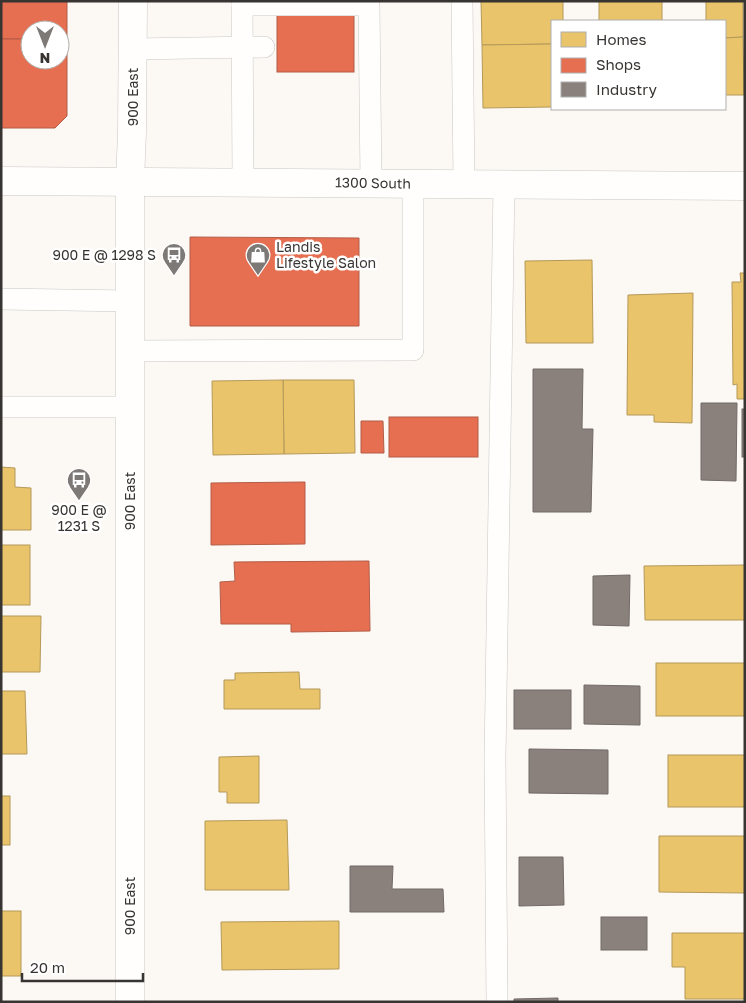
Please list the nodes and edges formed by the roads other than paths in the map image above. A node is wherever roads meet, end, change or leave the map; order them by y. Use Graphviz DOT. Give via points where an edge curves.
graph roads {
  1 [pos="132,1"];
  2 [pos="462,1"];
  3 [pos="242,3"];
  4 [pos="264,48"];
  5 [pos="133,50"];
  6 [pos="242,50"];
  7 [pos="1,180"];
  8 [pos="130,180"];
  9 [pos="243,181"];
  10 [pos="371,182"];
  11 [pos="413,183"];
  12 [pos="464,184"];
  13 [pos="504,184"];
  14 [pos="745,186"];
  15 [pos="1,299"];
  16 [pos="130,301"];
  17 [pos="130,351"];
  18 [pos="1,407"];
  19 [pos="130,407"];
  20 [pos="130,1002"];
  21 [pos="497,1002"];
  1 -- 5 [label="street, 900 East"];
  2 -- 12 [label="lane"];
  3 -- 6 [label="lane"];
  3 -- 10 [label="lane" via="369,5"];
  4 -- 6 [label="lane"];
  5 -- 6 [label="lane"];
  5 -- 8 [label="street, 900 East"];
  6 -- 9 [label="lane"];
  7 -- 8 [label="street, 1300 South"];
  8 -- 9 [label="street, 1300 South"];
  8 -- 16 [label="street, 900 East"];
  9 -- 10 [label="street, 1300 South"];
  10 -- 11 [label="street, 1300 South"];
  11 -- 12 [label="street, 1300 South"];
  11 -- 17 [label="lane" via="413,350"];
  12 -- 13 [label="street, 1300 South"];
  13 -- 14 [label="street, 1300 South"];
  13 -- 21 [label="lane" via="494,759"];
  15 -- 16 [label="lane"];
  16 -- 17 [label="street, 900 East"];
  17 -- 19 [label="street, 900 East"];
  18 -- 19 [label="lane"];
  19 -- 20 [label="street, 900 East"];
}
